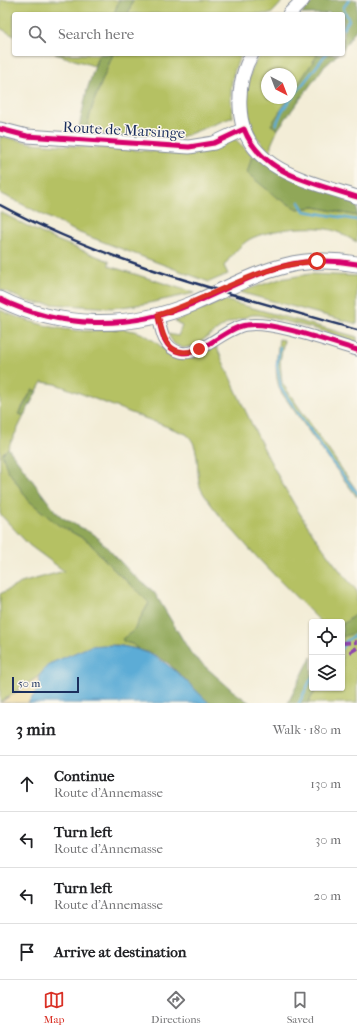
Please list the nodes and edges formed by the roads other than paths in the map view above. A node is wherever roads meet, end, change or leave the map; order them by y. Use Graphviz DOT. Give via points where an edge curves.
graph roads {
  1 [pos="303,0"];
  2 [pos="291,12"];
  3 [pos="251,56"];
  4 [pos="0,129"];
  5 [pos="244,129"];
  6 [pos="357,197"];
  7 [pos="357,264"];
  8 [pos="0,300"];
  9 [pos="158,315"];
  10 [pos="357,350"];
  1 -- 2 [label="street"];
  3 -- 5 [label="street" via="240,85 240,109"];
  4 -- 5 [label="street, Route de Marsinge" via="27,136 188,147 214,143"];
  5 -- 6 [label="street" via="253,147 275,167"];
  7 -- 9 [label="main road" via="317,261 278,266 192,304"];
  8 -- 9 [label="main road" via="42,316 82,322 122,322"];
  9 -- 10 [label="street" via="165,341 174,350 183,353 199,349 230,330 247,325 275,327"];
}
